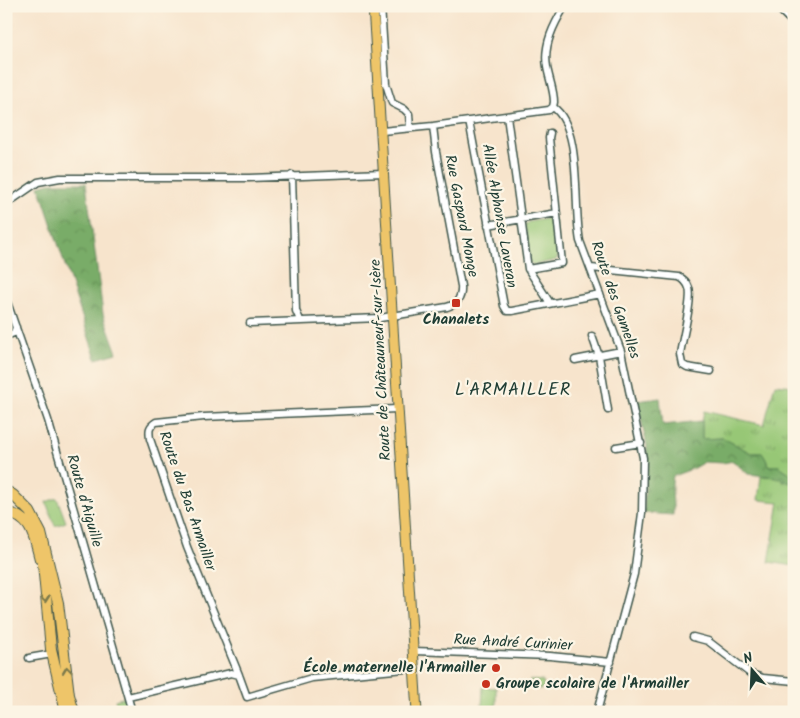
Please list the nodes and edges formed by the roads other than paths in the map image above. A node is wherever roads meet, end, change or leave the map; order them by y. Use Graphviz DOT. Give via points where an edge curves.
graph roads {
  1 [pos="373,6"];
  2 [pos="381,6"];
  3 [pos="565,6"];
  4 [pos="776,6"];
  5 [pos="794,24"];
  6 [pos="553,107"];
  7 [pos="507,116"];
  8 [pos="469,121"];
  9 [pos="433,126"];
  10 [pos="410,128"];
  11 [pos="382,130"];
  12 [pos="550,133"];
  13 [pos="384,173"];
  14 [pos="292,175"];
  15 [pos="6,204"];
  16 [pos="557,214"];
  17 [pos="521,220"];
  18 [pos="488,225"];
  19 [pos="591,268"];
  20 [pos="528,270"];
  21 [pos="600,294"];
  22 [pos="6,299"];
  23 [pos="550,303"];
  24 [pos="392,316"];
  25 [pos="300,320"];
  26 [pos="250,323"];
  27 [pos="16,327"];
  28 [pos="6,336"];
  29 [pos="592,336"];
  30 [pos="621,351"];
  31 [pos="598,356"];
  32 [pos="575,360"];
  33 [pos="711,371"];
  34 [pos="397,409"];
  35 [pos="608,410"];
  36 [pos="641,443"];
  37 [pos="616,447"];
  38 [pos="6,495"];
  39 [pos="6,512"];
  40 [pos="42,568"];
  41 [pos="693,637"];
  42 [pos="414,651"];
  43 [pos="52,654"];
  44 [pos="29,658"];
  45 [pos="611,662"];
  46 [pos="415,668"];
  47 [pos="239,675"];
  48 [pos="794,682"];
  49 [pos="128,697"];
  50 [pos="66,712"];
  51 [pos="74,712"];
  52 [pos="132,712"];
  53 [pos="417,712"];
  54 [pos="597,712"];
  1 -- 11 [label="main road, Route de Châteauneuf-sur-Isère"];
  2 -- 10 [label="street" via="386,90 392,103 409,114"];
  3 -- 6 [label="street" via="553,28 547,49"];
  4 -- 5 [label="street"];
  6 -- 7 [label="street"];
  6 -- 19 [label="street, Route des Gamelles" via="564,118 572,145 577,224"];
  7 -- 8 [label="street"];
  7 -- 17 [label="street"];
  8 -- 9 [label="street"];
  8 -- 18 [label="street, Allée Alphonse Laveran"];
  9 -- 10 [label="street"];
  9 -- 24 [label="street, Rue Gaspard Monge" via="461,296 447,307"];
  10 -- 11 [label="street"];
  11 -- 13 [label="main road, Route de Châteauneuf-sur-Isère"];
  12 -- 16 [label="street"];
  13 -- 14 [label="street"];
  13 -- 24 [label="main road, Route de Châteauneuf-sur-Isère"];
  14 -- 15 [label="street" via="60,178 38,182"];
  14 -- 25 [label="street" via="296,311"];
  16 -- 17 [label="street"];
  16 -- 20 [label="street" via="562,263"];
  17 -- 18 [label="street"];
  17 -- 20 [label="street"];
  18 -- 23 [label="street, Allée Alphonse Laveran" via="502,300 507,311"];
  19 -- 21 [label="street, Route des Gamelles"];
  19 -- 33 [label="street" via="679,277 687,282 690,294 680,354 682,364"];
  20 -- 23 [label="street"];
  21 -- 23 [label="street, Allée Alphonse Laveran"];
  21 -- 30 [label="street, Route des Gamelles"];
  22 -- 27 [label="street, Route d'Aiguille"];
  24 -- 25 [label="street"];
  24 -- 34 [label="main road, Route de Châteauneuf-sur-Isère"];
  25 -- 26 [label="street"];
  27 -- 28 [label="street" via="14,333"];
  27 -- 49 [label="street, Route d'Aiguille" via="48,420"];
  29 -- 31 [label="street"];
  30 -- 31 [label="street"];
  30 -- 36 [label="street, Route des Gamelles"];
  31 -- 32 [label="street"];
  31 -- 35 [label="street"];
  34 -- 42 [label="main road, Route de Châteauneuf-sur-Isère"];
  34 -- 47 [label="street, Route du Bas Armailler" via="204,417 156,422 150,426 150,439 187,547"];
  36 -- 37 [label="street"];
  36 -- 45 [label="street, Route des Gamelles" via="640,532 634,574"];
  38 -- 40 [label="highway" via="33,524 42,553"];
  51 -- 38 [label="highway, one-way" via="69,695 62,628 41,533 24,505"];
  39 -- 40 [label="highway" via="18,517 31,529"];
  40 -- 43 [label="highway, one-way"];
  41 -- 48 [label="street" via="708,640 751,674"];
  42 -- 45 [label="street, Rue André Curinier" via="550,656"];
  42 -- 46 [label="main road, Route de Châteauneuf-sur-Isère"];
  43 -- 44 [label="street"];
  43 -- 50 [label="highway"];
  45 -- 54 [label="street, Route des Gamelles"];
  46 -- 47 [label="street" via="312,678 247,697"];
  46 -- 53 [label="main road, Route de Châteauneuf-sur-Isère"];
  47 -- 49 [label="street" via="231,674"];
  49 -- 52 [label="street, Route d'Aiguille"];
}
